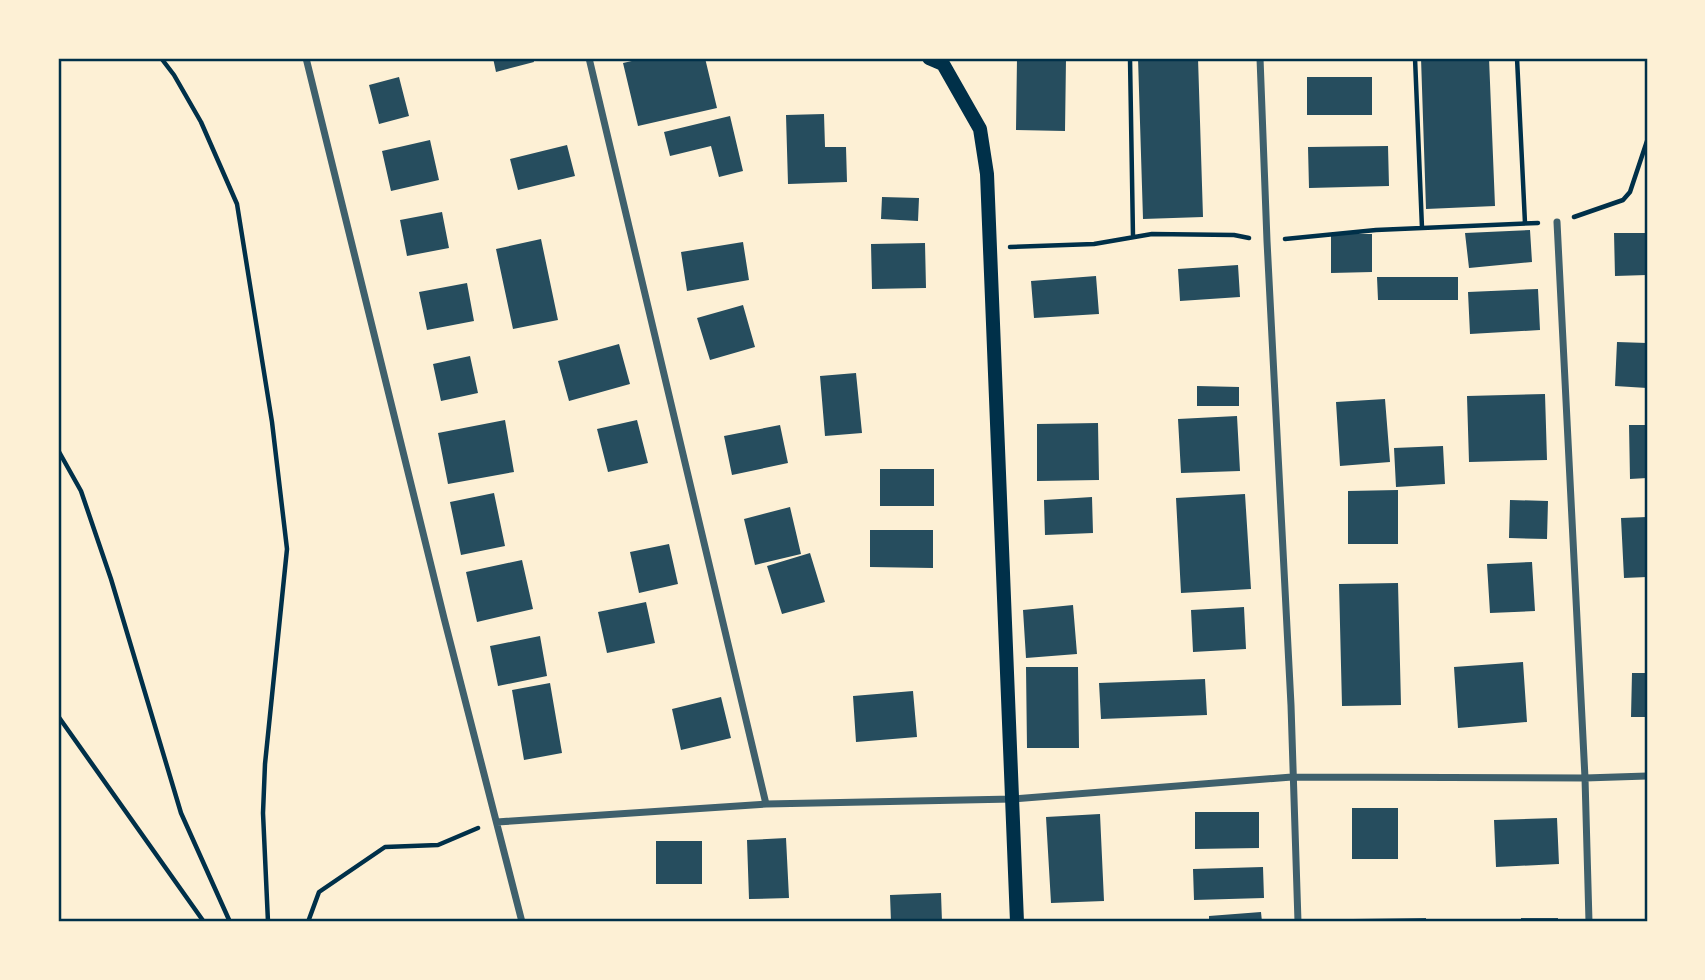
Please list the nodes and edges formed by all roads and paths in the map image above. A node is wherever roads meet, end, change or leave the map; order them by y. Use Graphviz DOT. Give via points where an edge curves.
graph roads {
  1 [pos="161,58"];
  2 [pos="306,58"];
  3 [pos="589,58"];
  4 [pos="929,58"];
  5 [pos="1129,58"];
  6 [pos="1260,58"];
  7 [pos="1415,58"];
  8 [pos="1517,58"];
  9 [pos="945,61"];
  10 [pos="1647,141"];
  11 [pos="1558,222"];
  12 [pos="1525,223"];
  13 [pos="1422,228"];
  14 [pos="1133,237"];
  15 [pos="1267,241"];
  16 [pos="1025,247"];
  17 [pos="58,450"];
  18 [pos="58,716"];
  19 [pos="1647,776"];
  20 [pos="1292,777"];
  21 [pos="1585,778"];
  22 [pos="1013,799"];
  23 [pos="765,804"];
  24 [pos="497,822"];
  25 [pos="204,922"];
  26 [pos="230,922"];
  27 [pos="268,922"];
  28 [pos="308,922"];
  29 [pos="522,922"];
  30 [pos="1017,922"];
  31 [pos="1298,922"];
  32 [pos="1589,922"];
  1 -- 27 [label="path" via="201,122 237,204 272,422 286,549 265,764"];
  2 -- 24 [label="street"];
  3 -- 23 [label="street"];
  4 -- 9 [label="main road"];
  5 -- 14 [label="path"];
  6 -- 15 [label="street"];
  7 -- 13 [label="path"];
  8 -- 12 [label="path"];
  9 -- 22 [label="main road" via="980,129 987,174"];
  10 -- 11 [label="path" via="1623,200"];
  11 -- 12 [label="path"];
  11 -- 21 [label="street"];
  12 -- 13 [label="path"];
  13 -- 15 [label="path"];
  14 -- 15 [label="path" via="1234,235"];
  14 -- 16 [label="path"];
  15 -- 20 [label="street"];
  17 -- 26 [label="path" via="81,491 181,813"];
  18 -- 25 [label="path"];
  19 -- 21 [label="street"];
  20 -- 21 [label="street"];
  20 -- 22 [label="street"];
  20 -- 31 [label="street"];
  21 -- 32 [label="street"];
  22 -- 23 [label="street"];
  22 -- 30 [label="main road"];
  23 -- 24 [label="street"];
  24 -- 28 [label="path" via="438,845 386,847 319,892"];
  24 -- 29 [label="street"];
}
